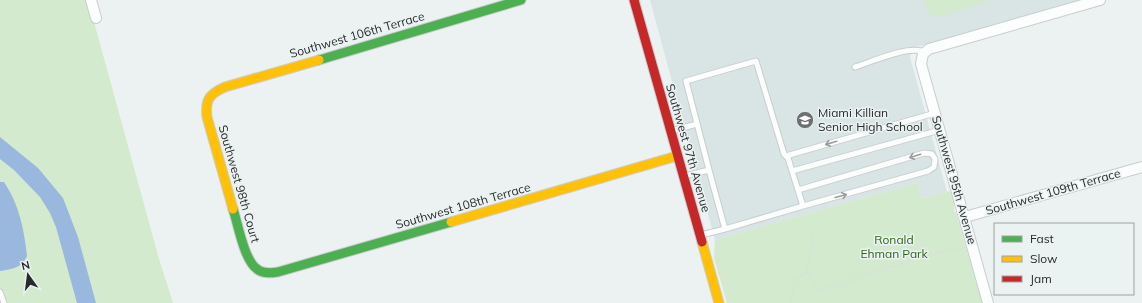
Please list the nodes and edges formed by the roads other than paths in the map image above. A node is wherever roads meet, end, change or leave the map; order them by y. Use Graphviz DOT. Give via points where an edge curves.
graph roads {
  1 [pos="91,0"];
  2 [pos="521,0"];
  3 [pos="634,0"];
  4 [pos="1100,0"];
  5 [pos="96,18"];
  6 [pos="923,54"];
  7 [pos="855,66"];
  8 [pos="207,102"];
  9 [pos="936,113"];
  10 [pos="697,124"];
  11 [pos="940,130"];
  12 [pos="670,131"];
  13 [pos="677,156"];
  14 [pos="786,156"];
  15 [pos="1142,167"];
  16 [pos="709,170"];
  17 [pos="792,171"];
  18 [pos="683,176"];
  19 [pos="798,190"];
  20 [pos="803,206"];
  21 [pos="965,217"];
  22 [pos="725,229"];
  23 [pos="700,236"];
  24 [pos="255,270"];
  25 [pos="0,292"];
  26 [pos="4,303"];
  27 [pos="719,303"];
  28 [pos="988,303"];
  1 -- 5 [label="street"];
  2 -- 8 [label="street, Southwest 106th Terrace" via="239,82 216,91 209,96"];
  3 -- 12 [label="street, Southwest 97th Avenue"];
  4 -- 6 [label="street" via="929,49"];
  6 -- 7 [label="lane" via="921,51 906,51"];
  6 -- 9 [label="street, Southwest 95th Avenue" via="922,64"];
  8 -- 24 [label="street, Southwest 98th Court" via="207,117 229,196 246,253"];
  9 -- 11 [label="street, Southwest 95th Avenue"];
  9 -- 14 [label="lane, one-way"];
  10 -- 12 [label="lane"];
  10 -- 14 [label="lane" via="686,81 756,61"];
  10 -- 16 [label="lane"];
  11 -- 17 [label="lane"];
  11 -- 21 [label="street, Southwest 95th Avenue"];
  12 -- 13 [label="street, Southwest 97th Avenue"];
  13 -- 18 [label="street, Southwest 97th Avenue"];
  13 -- 24 [label="street, Southwest 108th Terrace" via="278,272 266,273"];
  14 -- 17 [label="lane"];
  15 -- 21 [label="street, Southwest 109th Terrace"];
  16 -- 18 [label="lane"];
  16 -- 22 [label="lane"];
  17 -- 19 [label="lane"];
  18 -- 23 [label="street, Southwest 97th Avenue"];
  19 -- 20 [label="lane"];
  20 -- 19 [label="lane, one-way" via="928,171 934,166 935,159 932,154 924,153"];
  20 -- 22 [label="lane"];
  21 -- 28 [label="street, Southwest 95th Avenue"];
  22 -- 23 [label="lane"];
  23 -- 27 [label="street, Southwest 97th Avenue"];
  25 -- 26 [label="lane"];
}
